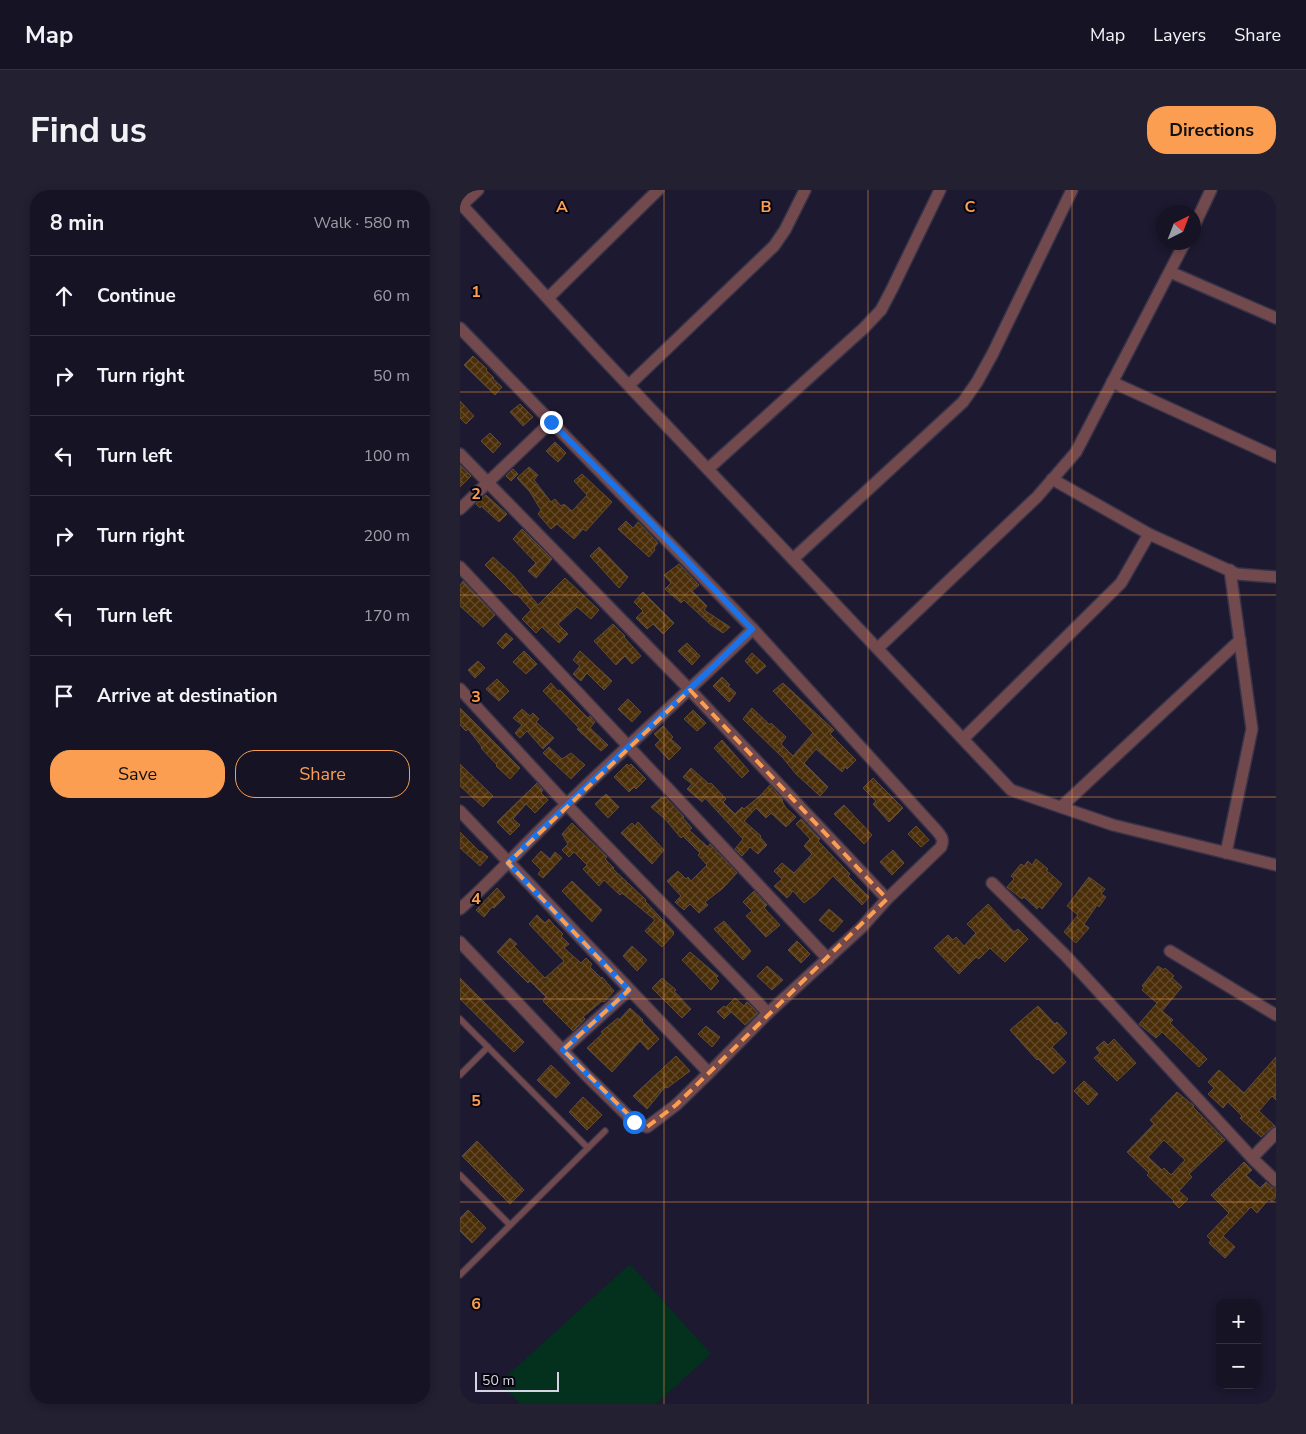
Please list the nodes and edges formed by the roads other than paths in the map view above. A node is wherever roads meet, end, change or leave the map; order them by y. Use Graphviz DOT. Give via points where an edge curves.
graph roads {
  1 [pos="478,190"];
  2 [pos="658,190"];
  3 [pos="805,190"];
  4 [pos="940,190"];
  5 [pos="1072,190"];
  6 [pos="1211,190"];
  7 [pos="461,204"];
  8 [pos="1201,211"];
  9 [pos="1181,250"];
  10 [pos="1170,272"];
  11 [pos="548,298"];
  12 [pos="1276,318"];
  13 [pos="460,328"];
  14 [pos="1112,382"];
  15 [pos="629,385"];
  16 [pos="551,422"];
  17 [pos="460,454"];
  18 [pos="1276,457"];
  19 [pos="708,469"];
  20 [pos="1052,479"];
  21 [pos="487,483"];
  22 [pos="460,509"];
  23 [pos="1149,534"];
  24 [pos="793,559"];
  25 [pos="460,568"];
  26 [pos="1230,570"];
  27 [pos="1276,577"];
  28 [pos="752,629"];
  29 [pos="1240,640"];
  30 [pos="878,648"];
  31 [pos="460,690"];
  32 [pos="690,690"];
  33 [pos="963,739"];
  34 [pos="628,747"];
  35 [pos="566,804"];
  36 [pos="1062,807"];
  37 [pos="460,812"];
  38 [pos="1226,853"];
  39 [pos="508,863"];
  40 [pos="1276,865"];
  41 [pos="992,883"];
  42 [pos="887,899"];
  43 [pos="460,909"];
  44 [pos="460,942"];
  45 [pos="1170,952"];
  46 [pos="828,959"];
  47 [pos="629,990"];
  48 [pos="768,1013"];
  49 [pos="1276,1015"];
  50 [pos="460,1018"];
  51 [pos="488,1047"];
  52 [pos="563,1050"];
  53 [pos="709,1073"];
  54 [pos="460,1076"];
  55 [pos="605,1131"];
  56 [pos="1276,1133"];
  57 [pos="588,1148"];
  58 [pos="1252,1158"];
  59 [pos="460,1175"];
  60 [pos="1276,1181"];
  61 [pos="510,1225"];
  62 [pos="460,1275"];
  1 -- 7 [label="street"];
  2 -- 11 [label="street"];
  3 -- 15 [label="street" via="774,246"];
  4 -- 19 [label="street" via="881,310"];
  5 -- 24 [label="street" via="993,353 963,402"];
  6 -- 8 [label="street"];
  7 -- 11 [label="street"];
  9 -- 10 [label="street"];
  10 -- 12 [label="street"];
  10 -- 14 [label="street"];
  11 -- 15 [label="street"];
  13 -- 16 [label="street"];
  14 -- 18 [label="street"];
  14 -- 20 [label="street" via="1076,452"];
  15 -- 19 [label="street"];
  16 -- 21 [label="street"];
  16 -- 28 [label="street"];
  17 -- 21 [label="street"];
  19 -- 24 [label="street"];
  20 -- 23 [label="street"];
  20 -- 30 [label="street"];
  21 -- 22 [label="street"];
  21 -- 32 [label="street"];
  23 -- 26 [label="street"];
  23 -- 33 [label="street" via="1122,583"];
  24 -- 30 [label="street"];
  25 -- 34 [label="street"];
  26 -- 27 [label="street" via="1237,574"];
  26 -- 29 [label="street"];
  28 -- 32 [label="street"];
  28 -- 42 [label="street" via="942,837 941,847"];
  29 -- 36 [label="street"];
  29 -- 38 [label="street" via="1252,729"];
  30 -- 33 [label="street"];
  31 -- 35 [label="street"];
  32 -- 34 [label="street"];
  32 -- 42 [label="street"];
  33 -- 36 [label="street" via="1011,790"];
  34 -- 35 [label="street"];
  34 -- 46 [label="street"];
  35 -- 39 [label="street"];
  35 -- 48 [label="street"];
  36 -- 38 [label="street" via="1113,825"];
  37 -- 39 [label="street"];
  38 -- 40 [label="street"];
  39 -- 43 [label="street"];
  39 -- 47 [label="street"];
  41 -- 58 [label="street" via="1065,955"];
  42 -- 46 [label="street"];
  44 -- 52 [label="street"];
  45 -- 49 [label="street"];
  46 -- 48 [label="street"];
  47 -- 52 [label="street"];
  47 -- 53 [label="street"];
  48 -- 53 [label="street"];
  50 -- 51 [label="lane"];
  51 -- 54 [label="lane"];
  51 -- 57 [label="lane"];
  52 -- 53 [label="street" via="634,1122 646,1127"];
  55 -- 57 [label="lane"];
  56 -- 58 [label="street"];
  57 -- 61 [label="lane"];
  58 -- 60 [label="street"];
  59 -- 61 [label="lane"];
  61 -- 62 [label="lane"];
}
